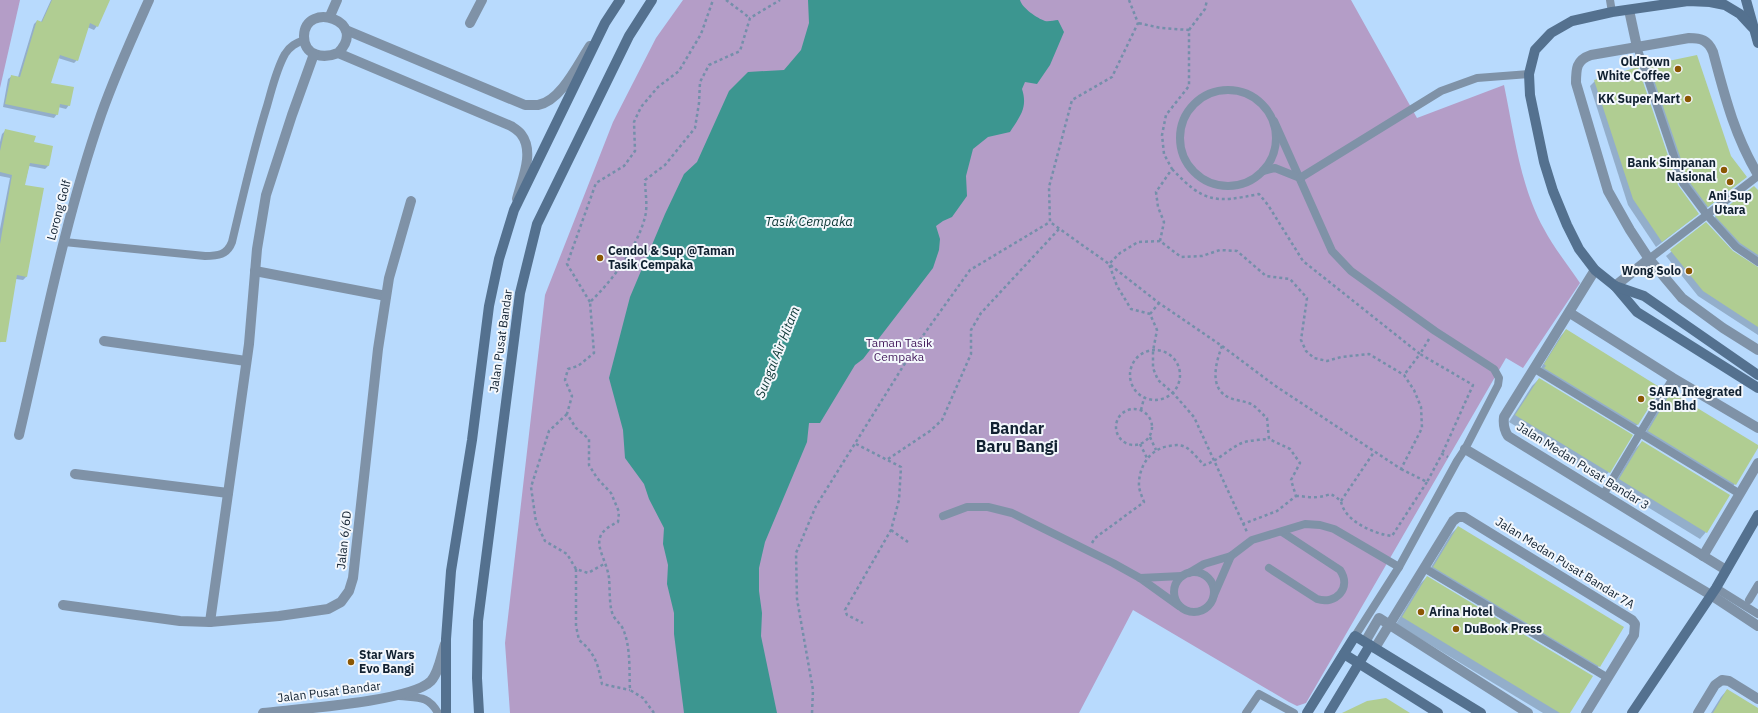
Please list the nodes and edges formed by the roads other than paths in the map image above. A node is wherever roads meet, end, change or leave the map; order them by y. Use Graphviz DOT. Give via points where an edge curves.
graph roads {
  1 [pos="149,0"];
  2 [pos="337,0"];
  3 [pos="482,0"];
  4 [pos="620,0"];
  5 [pos="652,0"];
  6 [pos="1610,0"];
  7 [pos="1746,0"];
  8 [pos="1688,1"];
  9 [pos="1647,4"];
  10 [pos="1629,10"];
  11 [pos="1612,12"];
  12 [pos="330,16"];
  13 [pos="470,23"];
  14 [pos="605,23"];
  15 [pos="1752,27"];
  16 [pos="346,30"];
  17 [pos="304,40"];
  18 [pos="1758,43"];
  19 [pos="1638,48"];
  20 [pos="338,53"];
  21 [pos="314,54"];
  22 [pos="1529,74"];
  23 [pos="1274,121"];
  24 [pos="1262,172"];
  25 [pos="1758,175"];
  26 [pos="1300,178"];
  27 [pos="411,201"];
  28 [pos="514,210"];
  29 [pos="1707,215"];
  30 [pos="64,242"];
  31 [pos="1649,259"];
  32 [pos="1758,262"];
  33 [pos="1595,270"];
  34 [pos="255,271"];
  35 [pos="1615,286"];
  36 [pos="386,296"];
  37 [pos="1570,313"];
  38 [pos="104,342"];
  39 [pos="1758,350"];
  40 [pos="246,361"];
  41 [pos="1535,369"];
  42 [pos="1758,375"];
  43 [pos="1673,378"];
  44 [pos="1758,388"];
  45 [pos="1758,428"];
  46 [pos="1640,433"];
  47 [pos="19,435"];
  48 [pos="1466,449"];
  49 [pos="1758,463"];
  50 [pos="74,474"];
  51 [pos="228,494"];
  52 [pos="1740,494"];
  53 [pos="1603,495"];
  54 [pos="1758,515"];
  55 [pos="943,516"];
  56 [pos="1755,529"];
  57 [pos="1282,532"];
  58 [pos="1231,556"];
  59 [pos="1703,556"];
  60 [pos="1399,567"];
  61 [pos="1270,568"];
  62 [pos="1424,568"];
  63 [pos="1726,570"];
  64 [pos="1186,575"];
  65 [pos="1140,578"];
  66 [pos="1758,585"];
  67 [pos="1713,591"];
  68 [pos="1214,594"];
  69 [pos="1749,600"];
  70 [pos="63,605"];
  71 [pos="1179,606"];
  72 [pos="1758,614"];
  73 [pos="210,622"];
  74 [pos="1390,624"];
  75 [pos="1758,626"];
  76 [pos="1355,636"];
  77 [pos="446,638"];
  78 [pos="1370,645"];
  79 [pos="1344,654"];
  80 [pos="1359,664"];
  81 [pos="1608,678"];
  82 [pos="397,696"];
  83 [pos="1758,699"];
  84 [pos="313,710"];
  85 [pos="263,713"];
  86 [pos="438,713"];
  87 [pos="446,713"];
  88 [pos="479,713"];
  89 [pos="1246,713"];
  90 [pos="1294,713"];
  91 [pos="1307,713"];
  92 [pos="1329,713"];
  93 [pos="1438,713"];
  94 [pos="1481,713"];
  95 [pos="1528,713"];
  96 [pos="1586,713"];
  97 [pos="1632,713"];
  98 [pos="1698,713"];
  1 -- 30 [label="street, Lorong Golf" via="101,114"];
  2 -- 12 [label="street"];
  3 -- 13 [label="street"];
  4 -- 14 [label="main road, Jalan Pusat Bandar"];
  5 -- 88 [label="main road, Jalan Pusat Bandar" via="629,36 537,224 520,293 478,621"];
  6 -- 11 [label="lane"];
  7 -- 15 [label="main road"];
  8 -- 9 [label="main road"];
  8 -- 15 [label="main road" via="1725,5 1740,14"];
  9 -- 10 [label="main road"];
  10 -- 11 [label="main road"];
  10 -- 19 [label="street"];
  11 -- 22 [label="main road" via="1572,21 1551,33 1535,50"];
  12 -- 16 [label="street" via="339,20"];
  12 -- 17 [label="street" via="321,15 310,21 304,32"];
  14 -- 16 [label="street" via="557,94 538,105 526,105"];
  14 -- 28 [label="main road, Jalan Pusat Bandar"];
  15 -- 18 [label="main road"];
  16 -- 20 [label="street" via="343,48"];
  17 -- 21 [label="street"];
  17 -- 30 [label="lane" via="291,47 278,70 254,149 229,249 223,254 205,256"];
  19 -- 25 [label="street" via="1689,38 1698,38 1710,45 1736,133"];
  19 -- 29 [label="lane" via="1683,183"];
  19 -- 31 [label="street" via="1584,58 1578,62 1576,83 1608,191"];
  20 -- 21 [label="street" via="329,57"];
  20 -- 28 [label="street" via="511,126 521,133 528,156"];
  21 -- 34 [label="street" via="266,195"];
  22 -- 26 [label="lane" via="1477,78 1441,91"];
  22 -- 33 [label="main road" via="1535,127 1553,191 1567,225"];
  23 -- 24 [label="lane" via="1277,137 1274,152 1268,166"];
  23 -- 24 [label="lane" via="1267,108 1255,97 1241,91 1224,89 1208,93 1194,102 1183,116 1179,132 1180,149 1187,164 1198,177 1212,184 1243,184"];
  23 -- 26 [label="lane"];
  24 -- 26 [label="lane" via="1275,168"];
  25 -- 29 [label="lane"];
  26 -- 48 [label="lane" via="1332,252 1351,271 1494,369 1499,378 1498,385"];
  27 -- 36 [label="street, Jalan 6/6D"];
  28 -- 77 [label="main road, Jalan Pusat Bandar" via="499,258 489,306 472,440 451,571"];
  29 -- 31 [label="lane"];
  29 -- 32 [label="lane" via="1736,247"];
  30 -- 47 [label="street, Lorong Golf"];
  31 -- 35 [label="street"];
  31 -- 39 [label="street" via="1682,298"];
  33 -- 35 [label="main road"];
  33 -- 37 [label="street, Jalan Medan Pusat Bandar 3"];
  34 -- 36 [label="street"];
  34 -- 40 [label="street"];
  35 -- 42 [label="main road" via="1644,296"];
  35 -- 44 [label="main road" via="1637,312"];
  36 -- 73 [label="street, Jalan 6/6D" via="353,578 349,591 341,602 328,609"];
  37 -- 41 [label="street, Jalan Medan Pusat Bandar 3"];
  37 -- 43 [label="street"];
  38 -- 40 [label="street"];
  40 -- 51 [label="street"];
  41 -- 46 [label="lane"];
  41 -- 53 [label="street, Jalan Medan Pusat Bandar 3" via="1504,417 1505,431 1508,436"];
  43 -- 45 [label="street"];
  43 -- 46 [label="lane"];
  46 -- 52 [label="lane"];
  46 -- 53 [label="lane"];
  48 -- 60 [label="lane"];
  48 -- 67 [label="street"];
  49 -- 52 [label="street"];
  50 -- 51 [label="street"];
  51 -- 73 [label="street"];
  52 -- 59 [label="street"];
  53 -- 59 [label="street, Jalan Medan Pusat Bandar 3"];
  54 -- 56 [label="main road"];
  55 -- 65 [label="lane" via="967,507 988,507 1012,513"];
  56 -- 63 [label="main road"];
  57 -- 58 [label="lane" via="1252,540"];
  57 -- 60 [label="lane" via="1293,526 1306,524 1334,529"];
  57 -- 61 [label="lane" via="1340,570 1343,588 1337,597 1324,601"];
  58 -- 64 [label="lane" via="1204,564"];
  58 -- 68 [label="lane"];
  59 -- 63 [label="street, Jalan Medan Pusat Bandar 3"];
  60 -- 76 [label="lane"];
  62 -- 74 [label="street"];
  62 -- 81 [label="lane"];
  62 -- 81 [label="street, Jalan Medan Pusat Bandar 7A" via="1453,521 1458,517 1470,518 1632,620 1635,624 1634,635"];
  63 -- 67 [label="main road"];
  64 -- 65 [label="lane"];
  64 -- 68 [label="lane" via="1201,574 1207,577"];
  64 -- 71 [label="lane" via="1174,587 1175,600"];
  65 -- 71 [label="lane"];
  66 -- 69 [label="lane"];
  67 -- 72 [label="lane"];
  67 -- 75 [label="street"];
  67 -- 97 [label="main road"];
  68 -- 71 [label="lane" via="1203,610 1191,612"];
  70 -- 73 [label="street, Jalan 6/6D" via="180,621"];
  74 -- 78 [label="street" via="1379,618"];
  74 -- 95 [label="street"];
  76 -- 78 [label="main road"];
  76 -- 79 [label="main road"];
  77 -- 82 [label="street, Jalan Pusat Bandar" via="433,679 423,688"];
  77 -- 87 [label="main road, Jalan Pusat Bandar"];
  78 -- 80 [label="main road"];
  78 -- 94 [label="main road"];
  79 -- 80 [label="main road"];
  79 -- 91 [label="main road"];
  80 -- 92 [label="main road"];
  80 -- 93 [label="main road"];
  81 -- 96 [label="street"];
  82 -- 84 [label="street, Jalan Pusat Bandar"];
  82 -- 86 [label="lane, Jalan Pusat Bandar" via="421,697 433,705"];
  83 -- 98 [label="street" via="1730,681 1722,680 1715,685"];
  84 -- 85 [label="street, Jalan Pusat Bandar"];
  89 -- 90 [label="lane" via="1259,694"];
}
